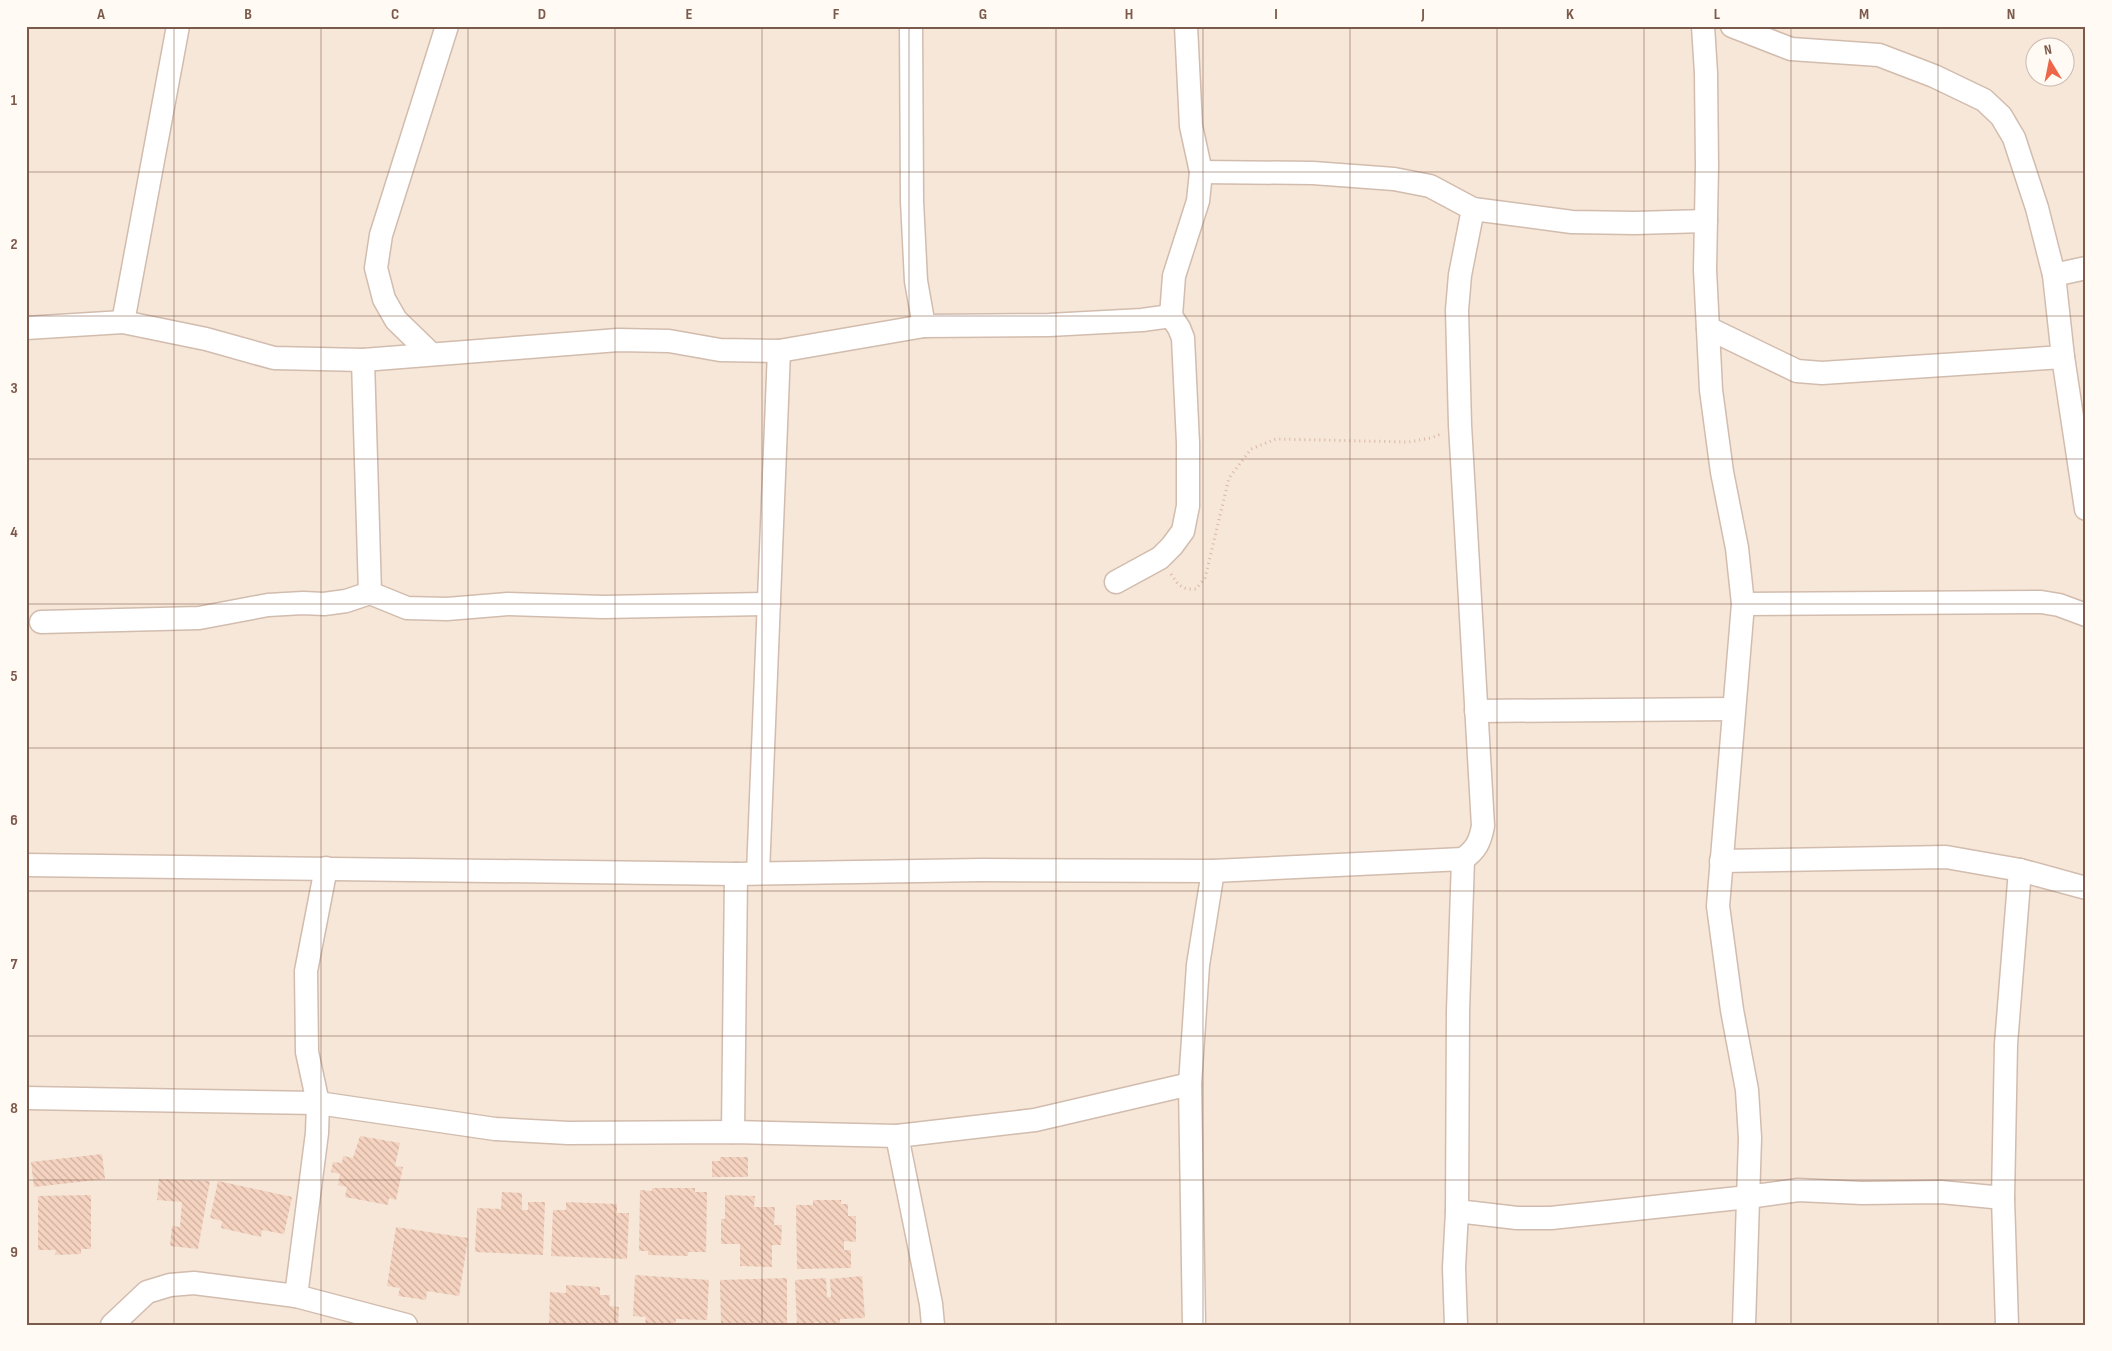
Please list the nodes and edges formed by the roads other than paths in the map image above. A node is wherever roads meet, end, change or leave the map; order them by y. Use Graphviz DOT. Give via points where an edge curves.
graph roads {
  1 [pos="178,26"];
  2 [pos="447,26"];
  3 [pos="911,26"];
  4 [pos="1186,26"];
  5 [pos="1703,26"];
  6 [pos="1732,26"];
  7 [pos="1200,172"];
  8 [pos="1473,209"];
  9 [pos="1706,221"];
  10 [pos="2086,268"];
  11 [pos="2054,275"];
  12 [pos="1170,316"];
  13 [pos="123,322"];
  14 [pos="924,326"];
  15 [pos="26,328"];
  16 [pos="1708,328"];
  17 [pos="779,351"];
  18 [pos="431,354"];
  19 [pos="2063,357"];
  20 [pos="363,360"];
  21 [pos="2086,510"];
  22 [pos="1116,582"];
  23 [pos="370,592"];
  24 [pos="769,604"];
  25 [pos="1743,604"];
  26 [pos="2086,615"];
  27 [pos="41,622"];
  28 [pos="1733,709"];
  29 [pos="1476,711"];
  30 [pos="1463,859"];
  31 [pos="1721,861"];
  32 [pos="26,865"];
  33 [pos="326,868"];
  34 [pos="2020,870"];
  35 [pos="1213,871"];
  36 [pos="747,873"];
  37 [pos="2086,888"];
  38 [pos="1190,1084"];
  39 [pos="26,1098"];
  40 [pos="318,1102"];
  41 [pos="733,1132"];
  42 [pos="897,1136"];
  43 [pos="1748,1197"];
  44 [pos="2003,1198"];
  45 [pos="1457,1211"];
  46 [pos="296,1296"];
  47 [pos="112,1325"];
  48 [pos="406,1325"];
  49 [pos="932,1325"];
  50 [pos="1194,1325"];
  51 [pos="1456,1325"];
  52 [pos="1744,1325"];
  53 [pos="2007,1325"];
  1 -- 13 [label="street"];
  2 -- 18 [label="street" via="381,235 376,268 384,299 396,320"];
  3 -- 14 [label="street" via="912,202 916,281"];
  4 -- 7 [label="street" via="1191,126"];
  5 -- 9 [label="street"];
  6 -- 11 [label="street" via="1791,49 1880,55 1984,100 2001,116 2014,138"];
  7 -- 8 [label="street" via="1394,179 1430,186"];
  7 -- 12 [label="street" via="1198,202 1174,276"];
  8 -- 9 [label="street" via="1572,222"];
  8 -- 29 [label="street" via="1457,310"];
  9 -- 16 [label="street" via="1704,270"];
  10 -- 11 [label="street"];
  11 -- 19 [label="street"];
  12 -- 14 [label="street" via="1049,325"];
  12 -- 22 [label="street" via="1183,338 1188,506 1182,531 1172,546 1160,558"];
  13 -- 15 [label="street"];
  13 -- 20 [label="street" via="274,358"];
  14 -- 17 [label="street"];
  16 -- 19 [label="street" via="1798,371 1822,373"];
  16 -- 25 [label="street" via="1710,390 1737,548"];
  17 -- 18 [label="street" via="720,350 669,341 618,340"];
  17 -- 24 [label="street"];
  18 -- 20 [label="street"];
  19 -- 21 [label="street"];
  20 -- 23 [label="street"];
  23 -- 24 [label="street" via="407,608 508,604 603,607"];
  23 -- 27 [label="street" via="346,601 268,605 199,618"];
  24 -- 36 [label="street"];
  25 -- 26 [label="street" via="2041,602"];
  25 -- 28 [label="street"];
  28 -- 29 [label="street"];
  28 -- 31 [label="street"];
  29 -- 30 [label="street" via="1483,826 1475,851"];
  30 -- 35 [label="street"];
  30 -- 45 [label="street"];
  31 -- 34 [label="street" via="1946,857"];
  31 -- 43 [label="street" via="1718,906 1722,947 1747,1090 1750,1138"];
  32 -- 33 [label="street"];
  33 -- 36 [label="street"];
  33 -- 40 [label="street" via="306,971 307,1052"];
  34 -- 37 [label="street"];
  34 -- 44 [label="street" via="2006,1044"];
  35 -- 36 [label="street"];
  35 -- 38 [label="street" via="1198,964"];
  36 -- 41 [label="street"];
  38 -- 42 [label="street" via="1035,1120"];
  38 -- 50 [label="street"];
  39 -- 40 [label="street"];
  40 -- 41 [label="street" via="495,1129 568,1133"];
  40 -- 46 [label="street"];
  41 -- 42 [label="street"];
  42 -- 49 [label="street" via="931,1304"];
  43 -- 44 [label="street" via="1798,1190 1941,1192"];
  43 -- 45 [label="street" via="1551,1218 1517,1218"];
  43 -- 52 [label="street"];
  44 -- 53 [label="street"];
  45 -- 51 [label="street"];
  46 -- 47 [label="street" via="194,1282 170,1285 147,1292"];
  46 -- 48 [label="street"];
}
